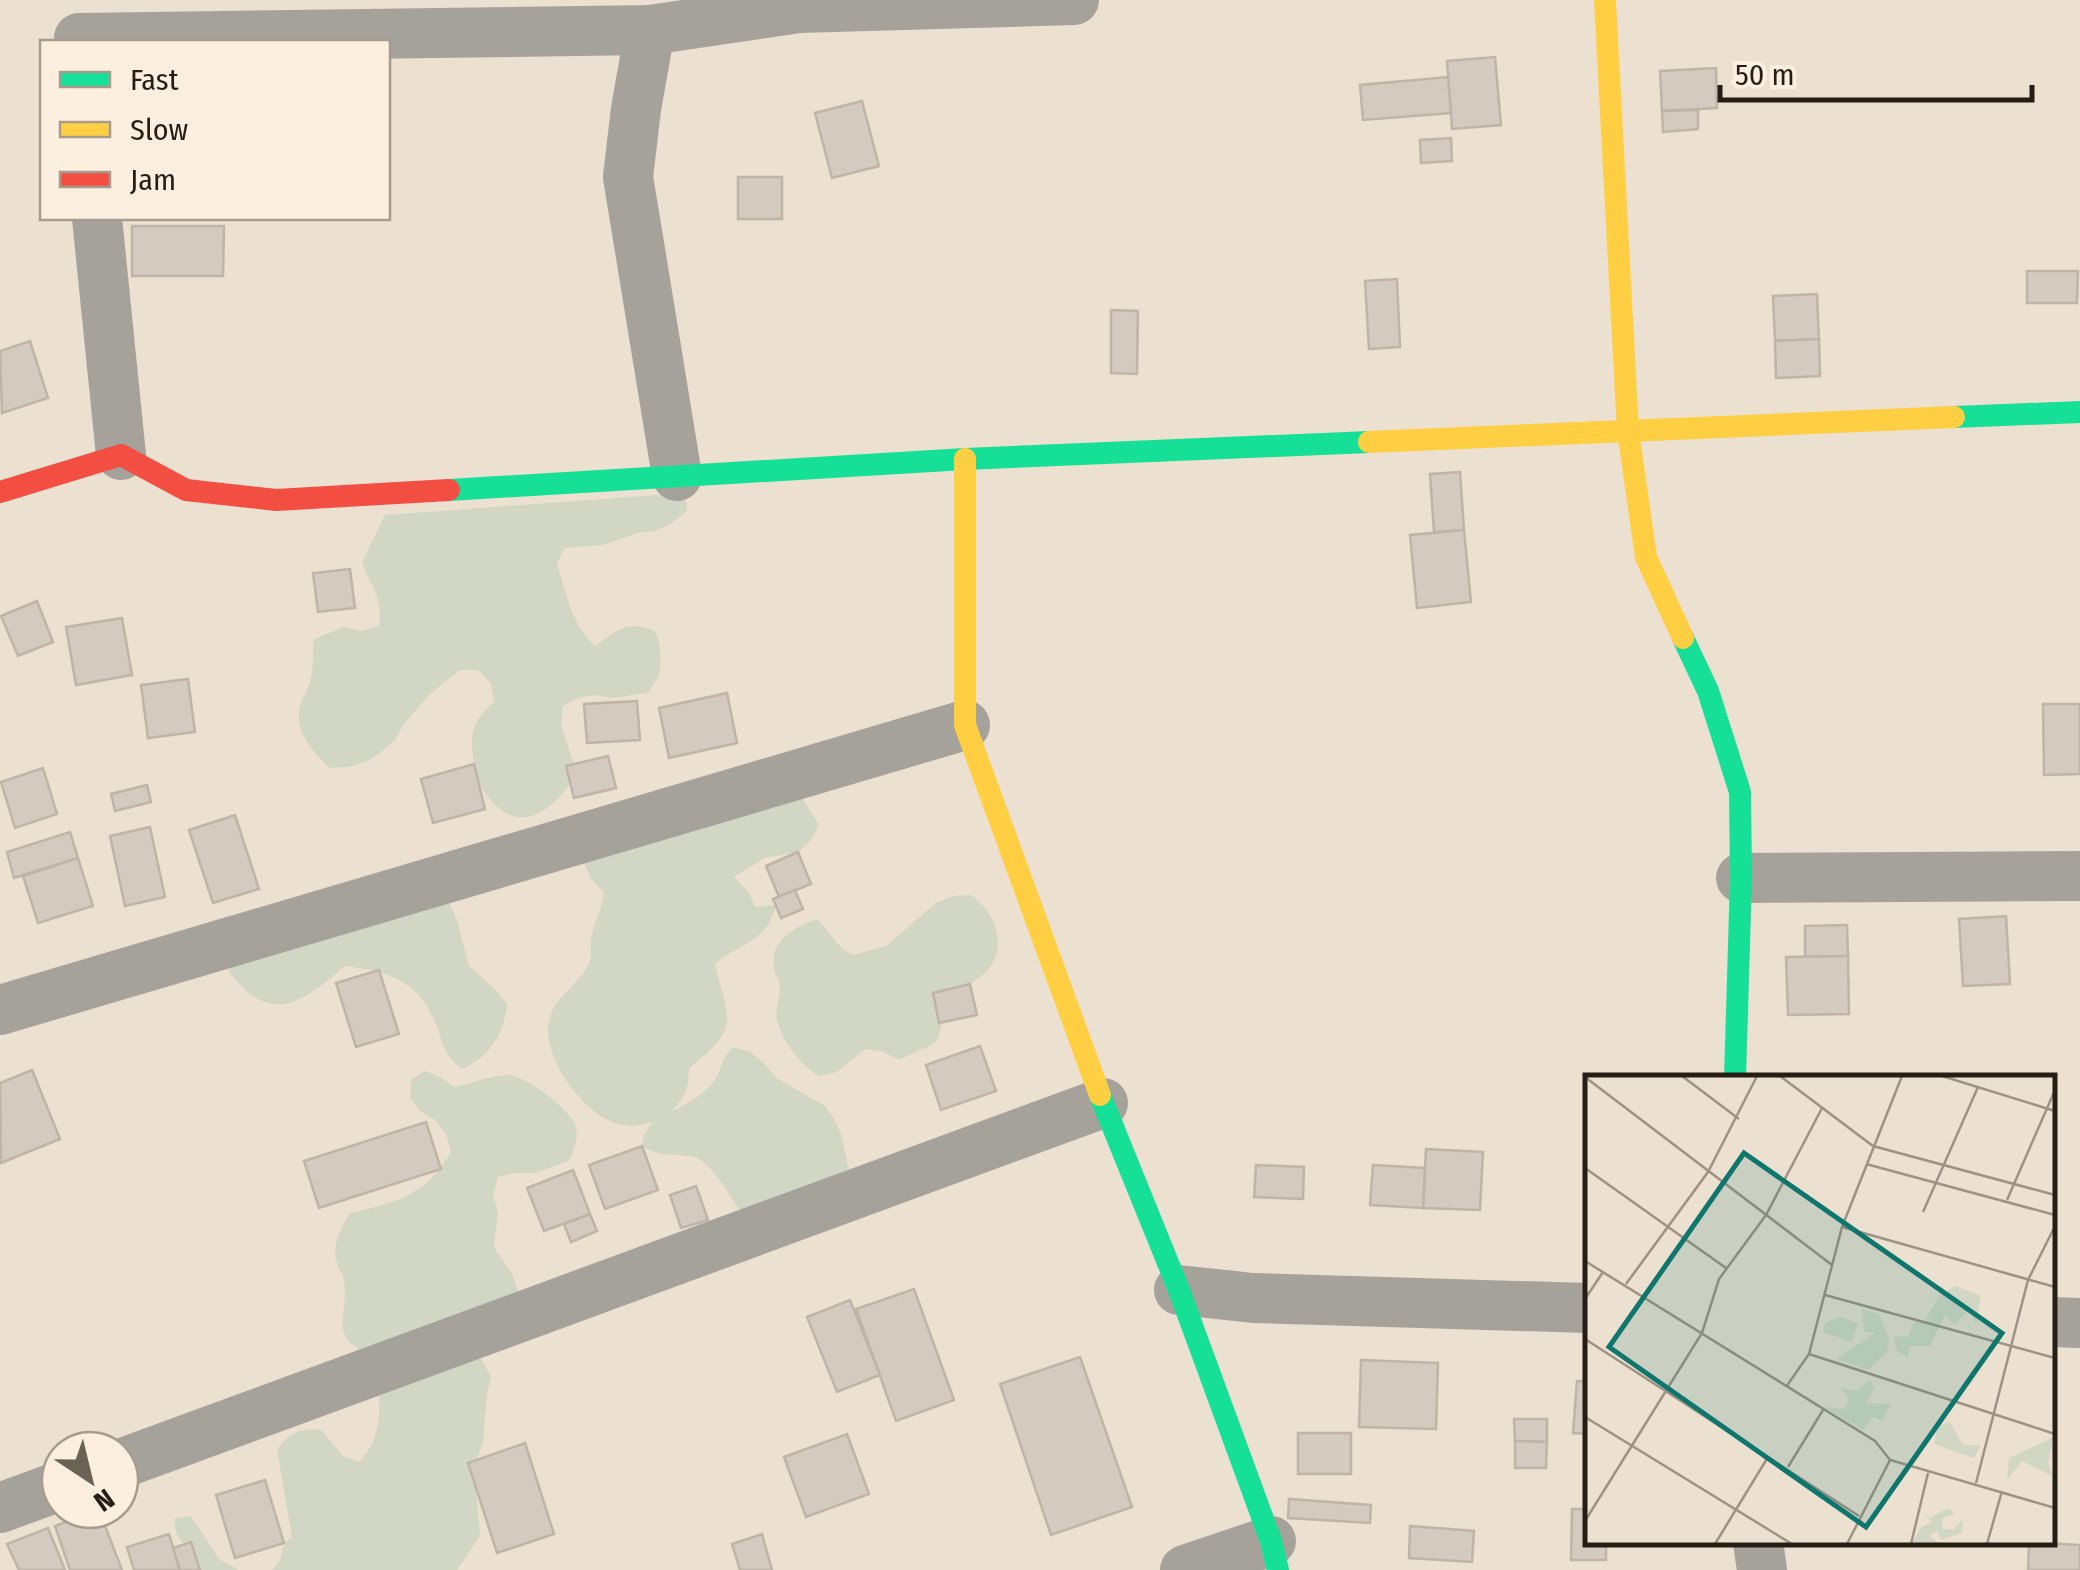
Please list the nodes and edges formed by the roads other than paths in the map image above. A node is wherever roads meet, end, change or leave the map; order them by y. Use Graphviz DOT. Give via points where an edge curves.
graph roads {
  1 [pos="1074,0"];
  2 [pos="1605,0"];
  3 [pos="799,4"];
  4 [pos="77,27"];
  5 [pos="650,30"];
  6 [pos="97,220"];
  7 [pos="2080,412"];
  8 [pos="1628,432"];
  9 [pos="121,455"];
  10 [pos="965,459"];
  11 [pos="677,476"];
  12 [pos="0,492"];
  13 [pos="965,725"];
  14 [pos="2080,876"];
  15 [pos="1741,878"];
  16 [pos="0,1010"];
  17 [pos="1735,1075"];
  18 [pos="1103,1103"];
  19 [pos="1180,1290"];
  20 [pos="1585,1308"];
  21 [pos="2055,1322"];
  22 [pos="2080,1323"];
  23 [pos="140,1457"];
  24 [pos="40,1493"];
  25 [pos="0,1508"];
  26 [pos="1758,1545"];
  27 [pos="1274,1555"];
  28 [pos="1186,1570"];
  29 [pos="1762,1570"];
  1 -- 3 [label="street"];
  2 -- 8 [label="street"];
  3 -- 5 [label="street"];
  4 -- 5 [label="street"];
  5 -- 11 [label="street" via="628,177"];
  6 -- 9 [label="street"];
  7 -- 8 [label="street"];
  8 -- 10 [label="street"];
  8 -- 15 [label="street" via="1646,557 1708,691 1740,792"];
  9 -- 11 [label="street" via="186,490 276,500"];
  9 -- 12 [label="street"];
  10 -- 11 [label="street"];
  10 -- 13 [label="street"];
  13 -- 16 [label="street"];
  13 -- 18 [label="street"];
  14 -- 15 [label="street"];
  15 -- 17 [label="street"];
  18 -- 19 [label="street"];
  18 -- 23 [label="street"];
  19 -- 20 [label="street"];
  19 -- 27 [label="street"];
  21 -- 22 [label="street"];
  24 -- 25 [label="street"];
  26 -- 29 [label="street"];
  27 -- 28 [label="street"];
}
